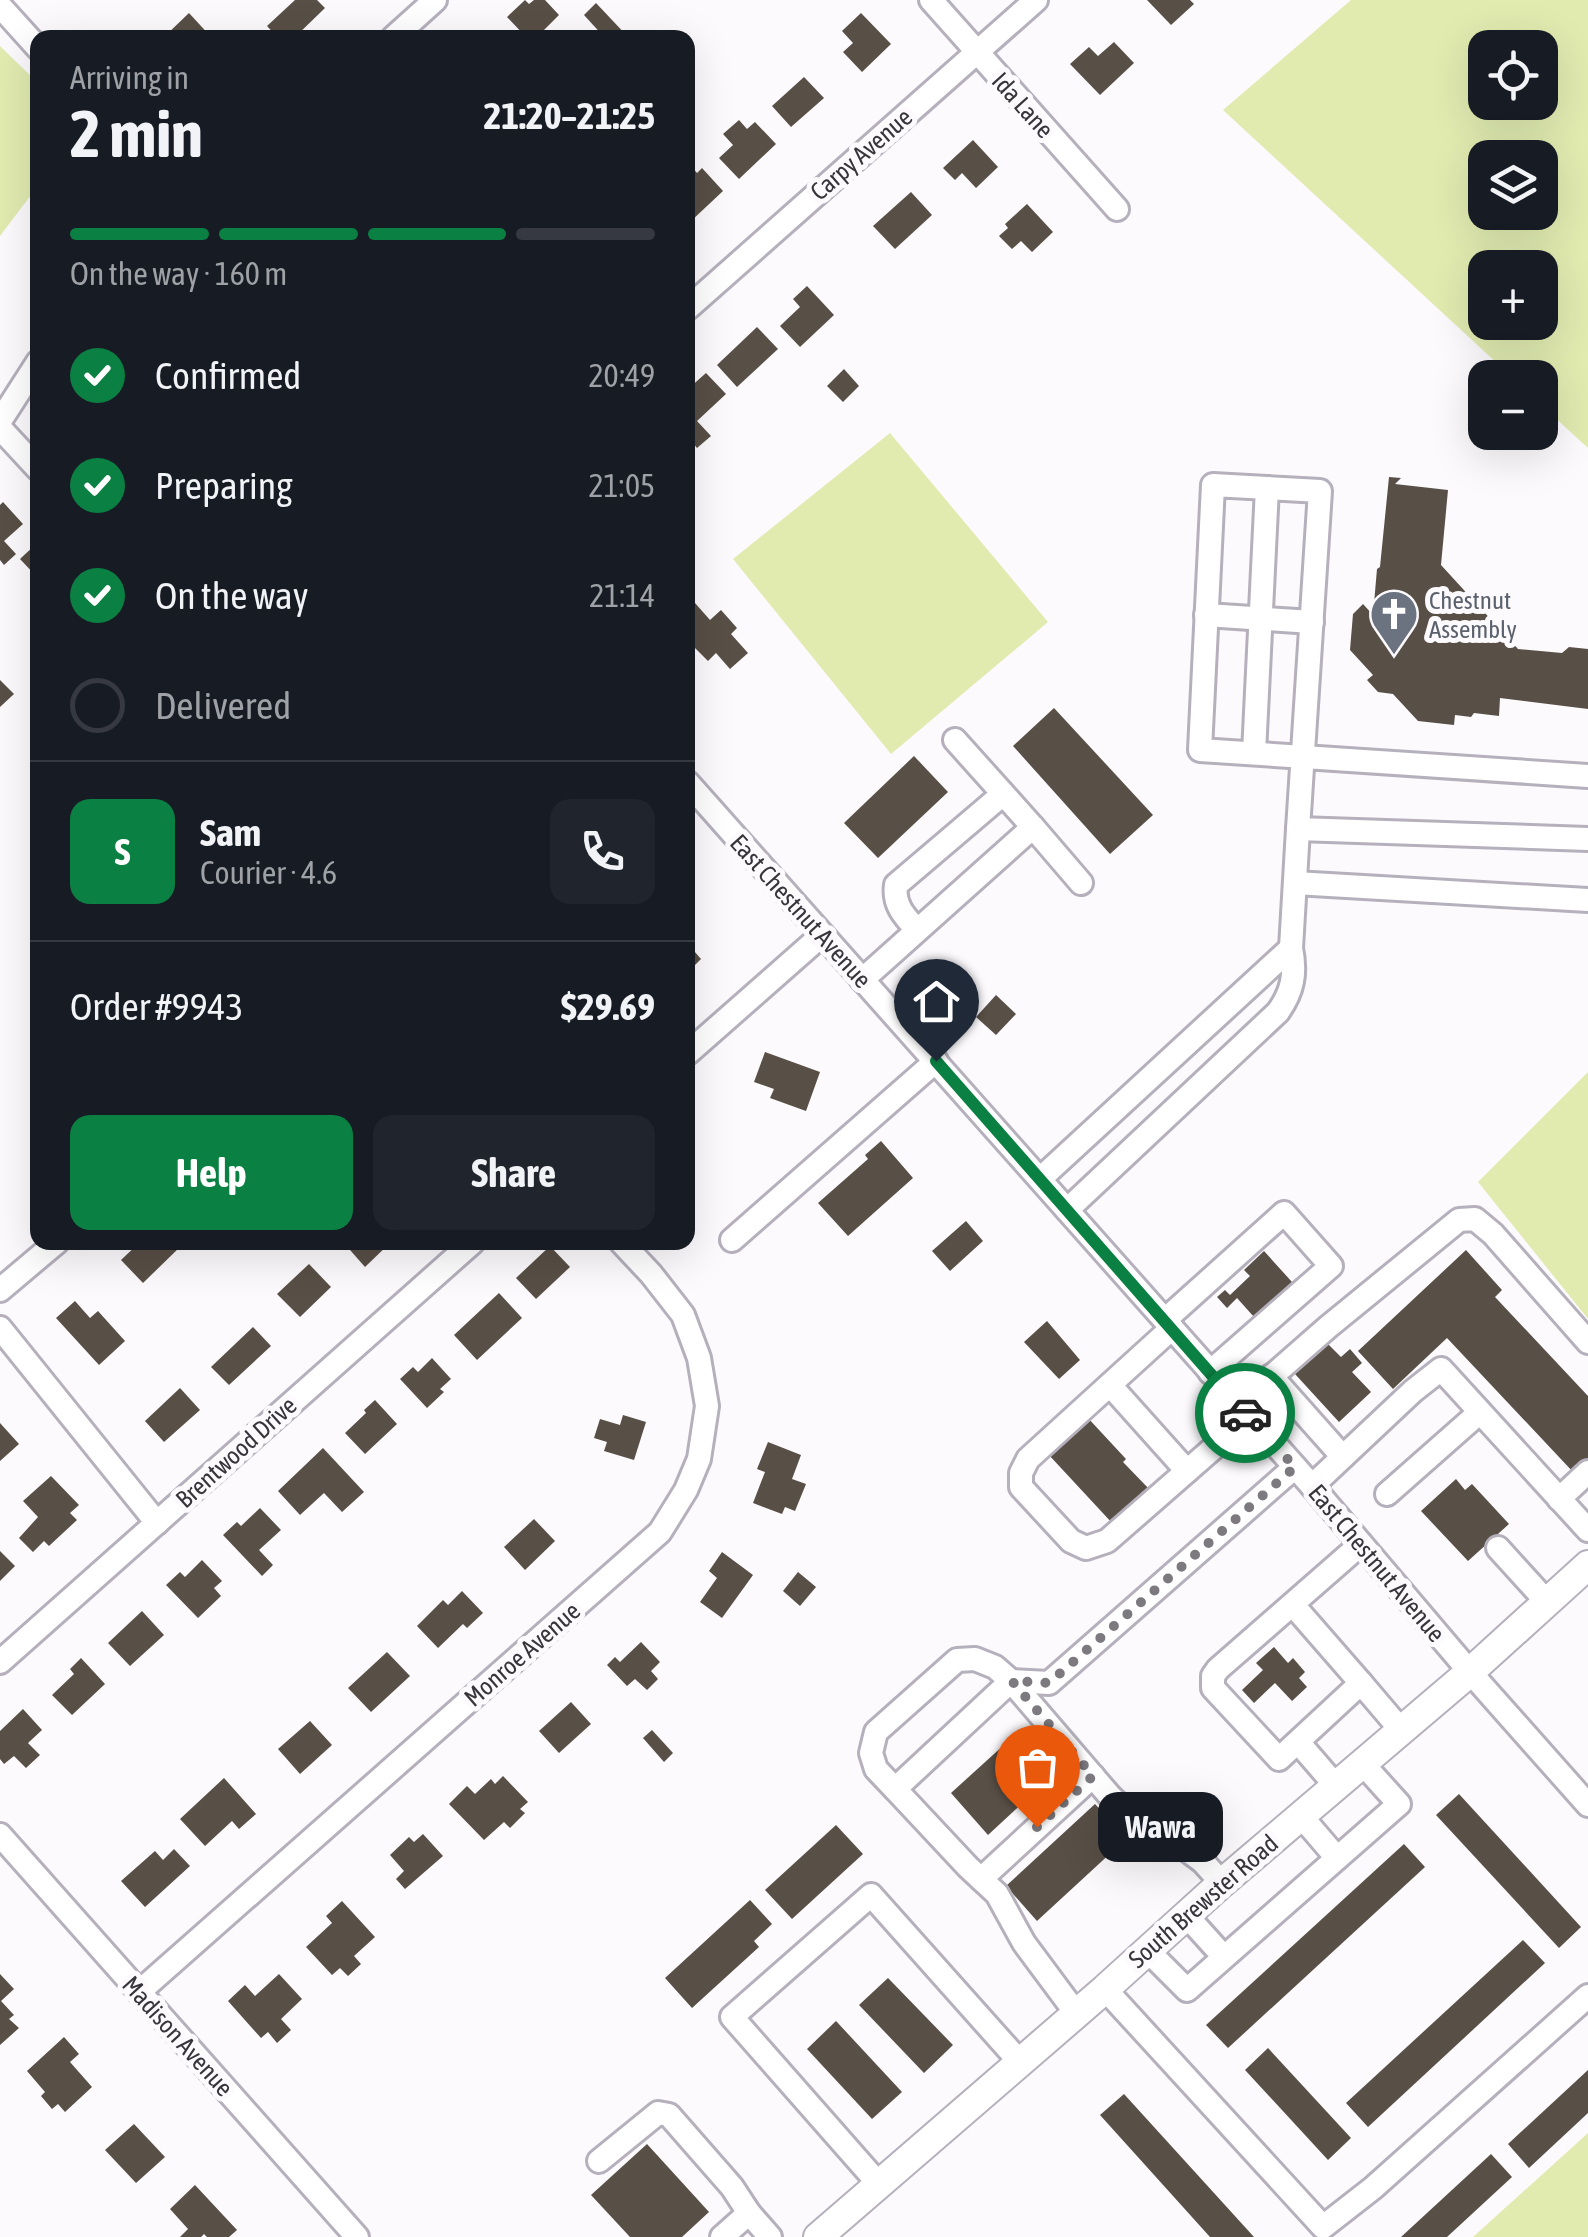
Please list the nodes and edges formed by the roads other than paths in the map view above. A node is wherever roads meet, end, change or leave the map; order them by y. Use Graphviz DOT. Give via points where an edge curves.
graph roads {
  1 [pos="435,0"];
  2 [pos="930,0"];
  3 [pos="1036,0"];
  4 [pos="0,6"];
  5 [pos="402,30"];
  6 [pos="30,39"];
  7 [pos="976,52"];
  8 [pos="1117,209"];
  9 [pos="695,302"];
  10 [pos="30,374"];
  11 [pos="0,420"];
  12 [pos="0,428"];
  13 [pos="30,460"];
  14 [pos="1268,488"];
  15 [pos="1206,615"];
  16 [pos="1261,618"];
  17 [pos="1312,622"];
  18 [pos="955,740"];
  19 [pos="1254,753"];
  20 [pos="1303,756"];
  21 [pos="1588,776"];
  22 [pos="695,792"];
  23 [pos="1004,794"];
  24 [pos="1033,827"];
  25 [pos="1298,829"];
  26 [pos="1588,839"];
  27 [pos="1081,883"];
  28 [pos="1295,883"];
  29 [pos="1588,900"];
  30 [pos="918,930"];
  31 [pos="822,936"];
  32 [pos="1291,948"];
  33 [pos="862,980"];
  34 [pos="695,1047"];
  35 [pos="936,1061"];
  36 [pos="1040,1180"];
  37 [pos="1067,1210"];
  38 [pos="732,1240"];
  39 [pos="48,1250"];
  40 [pos="463,1250"];
  41 [pos="629,1250"];
  42 [pos="0,1290"];
  43 [pos="1169,1324"];
  44 [pos="0,1328"];
  45 [pos="1588,1342"];
  46 [pos="1210,1372"];
  47 [pos="1272,1376"];
  48 [pos="1110,1385"];
  49 [pos="1244,1411"];
  50 [pos="1480,1412"];
  51 [pos="1342,1456"];
  52 [pos="1295,1467"];
  53 [pos="1187,1472"];
  54 [pos="1588,1472"];
  55 [pos="1312,1486"];
  56 [pos="1386,1494"];
  57 [pos="1560,1499"];
  58 [pos="157,1522"];
  59 [pos="1588,1530"];
  60 [pos="1361,1544"];
  61 [pos="1498,1548"];
  62 [pos="1588,1565"];
  63 [pos="1547,1602"];
  64 [pos="1293,1605"];
  65 [pos="0,1662"];
  66 [pos="1470,1672"];
  67 [pos="1012,1681"];
  68 [pos="1361,1683"];
  69 [pos="1401,1730"];
  70 [pos="1298,1742"];
  71 [pos="1362,1762"];
  72 [pos="1093,1776"];
  73 [pos="1336,1786"];
  74 [pos="895,1788"];
  75 [pos="1588,1805"];
  76 [pos="1301,1816"];
  77 [pos="0,1835"];
  78 [pos="1337,1858"];
  79 [pos="981,1879"];
  80 [pos="1222,1883"];
  81 [pos="1186,1915"];
  82 [pos="1147,1950"];
  83 [pos="1223,1956"];
  84 [pos="1105,1988"];
  85 [pos="139,1992"];
  86 [pos="1588,1996"];
  87 [pos="1076,2013"];
  88 [pos="1019,2061"];
  89 [pos="599,2161"];
  90 [pos="878,2182"];
  91 [pos="749,2213"];
  92 [pos="346,2233"];
  93 [pos="722,2237"];
  94 [pos="770,2237"];
  95 [pos="818,2237"];
  1 -- 5 [label="street"];
  2 -- 7 [label="street, Ida Lane"];
  3 -- 7 [label="street, Carpy Avenue"];
  4 -- 6 [label="street"];
  7 -- 8 [label="street, Ida Lane"];
  7 -- 9 [label="street, Carpy Avenue"];
  10 -- 11 [label="street"];
  12 -- 13 [label="street"];
  14 -- 15 [label="street" via="1213,485"];
  14 -- 16 [label="street"];
  14 -- 17 [label="street" via="1320,491"];
  15 -- 16 [label="street"];
  15 -- 19 [label="street" via="1200,750"];
  16 -- 17 [label="street"];
  16 -- 19 [label="street"];
  17 -- 20 [label="street"];
  18 -- 23 [label="street"];
  19 -- 20 [label="street"];
  20 -- 21 [label="street"];
  20 -- 25 [label="street"];
  22 -- 31 [label="street, East Chestnut Avenue"];
  23 -- 24 [label="street"];
  23 -- 30 [label="street" via="896,885 901,913"];
  24 -- 27 [label="street"];
  24 -- 30 [label="street"];
  25 -- 26 [label="street"];
  25 -- 28 [label="street"];
  28 -- 29 [label="street"];
  28 -- 32 [label="street"];
  30 -- 33 [label="street"];
  31 -- 33 [label="street, East Chestnut Avenue"];
  31 -- 34 [label="street"];
  32 -- 36 [label="street"];
  32 -- 37 [label="street" via="1293,988 1278,1012"];
  33 -- 35 [label="street, East Chestnut Avenue"];
  35 -- 36 [label="street, East Chestnut Avenue"];
  35 -- 38 [label="street"];
  36 -- 37 [label="street, East Chestnut Avenue"];
  37 -- 43 [label="street, East Chestnut Avenue"];
  39 -- 42 [label="street"];
  40 -- 58 [label="street, Brentwood Drive"];
  41 -- 85 [label="street, Monroe Avenue" via="683,1315 707,1406 699,1459 660,1532"];
  43 -- 46 [label="street, East Chestnut Avenue"];
  43 -- 46 [label="street" via="1284,1213 1331,1266"];
  43 -- 48 [label="street"];
  44 -- 58 [label="street"];
  45 -- 47 [label="street" via="1493,1234 1475,1219 1459,1220"];
  46 -- 49 [label="street, East Chestnut Avenue"];
  47 -- 49 [label="street"];
  47 -- 51 [label="street"];
  48 -- 53 [label="street"];
  48 -- 53 [label="street" via="1028,1459 1022,1487 1071,1541 1086,1548 1107,1541"];
  49 -- 52 [label="street, East Chestnut Avenue"];
  49 -- 53 [label="street"];
  50 -- 51 [label="street" via="1440,1369"];
  50 -- 56 [label="street"];
  50 -- 57 [label="street"];
  51 -- 55 [label="street"];
  52 -- 55 [label="street, East Chestnut Avenue"];
  52 -- 67 [label="street" via="1049,1683"];
  54 -- 57 [label="street"];
  55 -- 60 [label="street, East Chestnut Avenue"];
  57 -- 59 [label="street"];
  58 -- 65 [label="street, Brentwood Drive"];
  60 -- 64 [label="street"];
  60 -- 66 [label="street, East Chestnut Avenue"];
  61 -- 63 [label="street"];
  62 -- 63 [label="main road, South Brewster Road"];
  63 -- 66 [label="main road, South Brewster Road"];
  64 -- 68 [label="street"];
  64 -- 70 [label="street" via="1218,1669 1212,1682 1279,1759"];
  66 -- 69 [label="main road, South Brewster Road"];
  66 -- 75 [label="street, East Chestnut Avenue"];
  67 -- 72 [label="street"];
  67 -- 74 [label="street"];
  67 -- 74 [label="street" via="976,1659 957,1660 876,1732 876,1769"];
  68 -- 69 [label="street"];
  68 -- 70 [label="street"];
  69 -- 71 [label="main road, South Brewster Road"];
  70 -- 73 [label="street"];
  71 -- 73 [label="main road, South Brewster Road"];
  71 -- 78 [label="street" via="1398,1804"];
  72 -- 79 [label="street"];
  72 -- 80 [label="street" via="1156,1841 1183,1847"];
  73 -- 76 [label="main road, South Brewster Road"];
  74 -- 79 [label="street"];
  76 -- 78 [label="street"];
  76 -- 80 [label="main road, South Brewster Road"];
  77 -- 85 [label="street, Madison Avenue"];
  78 -- 83 [label="street"];
  79 -- 87 [label="street"];
  80 -- 81 [label="main road, South Brewster Road"];
  81 -- 82 [label="main road, South Brewster Road"];
  81 -- 83 [label="street"];
  82 -- 83 [label="street" via="1186,1990"];
  82 -- 84 [label="main road, South Brewster Road"];
  84 -- 86 [label="street" via="1322,2227"];
  84 -- 87 [label="main road, South Brewster Road"];
  85 -- 92 [label="street, Madison Avenue"];
  87 -- 88 [label="main road, South Brewster Road"];
  88 -- 90 [label="main road, South Brewster Road"];
  88 -- 90 [label="street" via="871,1895 732,2017"];
  89 -- 91 [label="street" via="658,2113 668,2115"];
  90 -- 95 [label="main road, South Brewster Road"];
  91 -- 93 [label="street"];
  91 -- 94 [label="street"];
}
